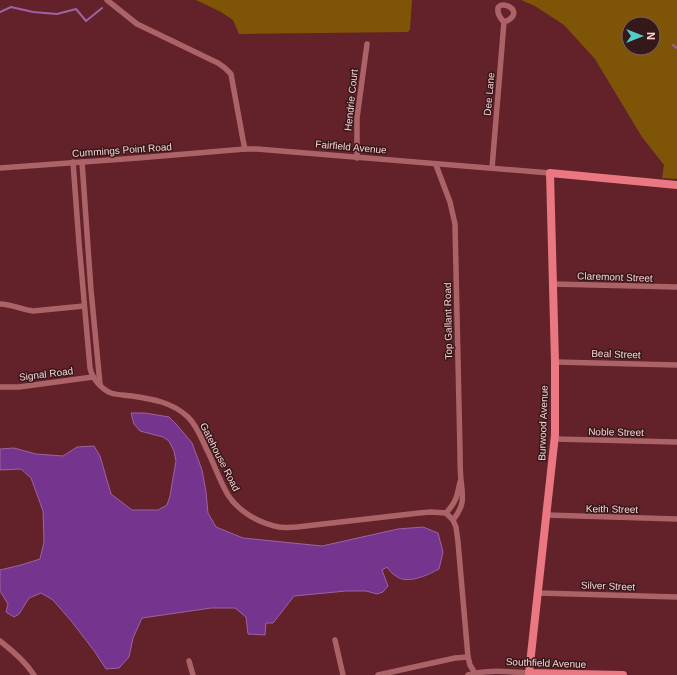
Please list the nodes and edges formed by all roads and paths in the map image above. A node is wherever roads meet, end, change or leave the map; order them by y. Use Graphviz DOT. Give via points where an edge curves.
graph roads {
  1 [pos="107,0"];
  2 [pos="504,22"];
  3 [pos="367,44"];
  4 [pos="245,149"];
  5 [pos="357,158"];
  6 [pos="73,162"];
  7 [pos="82,162"];
  8 [pos="436,165"];
  9 [pos="0,168"];
  10 [pos="492,168"];
  11 [pos="550,174"];
  12 [pos="677,185"];
  13 [pos="552,284"];
  14 [pos="677,288"];
  15 [pos="0,304"];
  16 [pos="84,306"];
  17 [pos="555,362"];
  18 [pos="677,365"];
  19 [pos="93,377"];
  20 [pos="100,384"];
  21 [pos="0,387"];
  22 [pos="555,439"];
  23 [pos="677,442"];
  24 [pos="461,480"];
  25 [pos="446,513"];
  26 [pos="546,515"];
  27 [pos="677,519"];
  28 [pos="453,520"];
  29 [pos="538,593"];
  30 [pos="677,597"];
  31 [pos="335,640"];
  32 [pos="0,641"];
  33 [pos="468,657"];
  34 [pos="189,661"];
  35 [pos="529,673"];
  36 [pos="476,674"];
  37 [pos="34,675"];
  38 [pos="193,675"];
  39 [pos="342,675"];
  40 [pos="378,675"];
  41 [pos="468,675"];
  42 [pos="623,675"];
  1 -- 4 [label="street" via="137,24 218,63 231,74"];
  2 -- 10 [label="street, Dee Lane"];
  3 -- 5 [label="street, Hendrie Court" via="357,118"];
  4 -- 5 [label="street, Fairfield Avenue"];
  4 -- 7 [label="street, Cummings Point Road"];
  5 -- 8 [label="street, Fairfield Avenue"];
  6 -- 7 [label="street, Cummings Point Road"];
  6 -- 9 [label="street, Cummings Point Road"];
  6 -- 16 [label="street"];
  7 -- 20 [label="street"];
  8 -- 10 [label="street, Fairfield Avenue"];
  8 -- 24 [label="street, Top Gallant Road" via="455,224"];
  10 -- 11 [label="street, Fairfield Avenue"];
  11 -- 12 [label="street, Fairfield Avenue"];
  11 -- 13 [label="street, Burwood Avenue"];
  13 -- 14 [label="street, Claremont Street"];
  13 -- 17 [label="street, Burwood Avenue"];
  15 -- 16 [label="street" via="33,311"];
  16 -- 19 [label="street"];
  17 -- 18 [label="street, Beal Street"];
  17 -- 22 [label="street, Burwood Avenue"];
  19 -- 20 [label="street, Gatehouse Road"];
  19 -- 21 [label="street, Signal Road" via="19,387"];
  20 -- 25 [label="street, Gatehouse Road" via="110,393 158,401 181,410 198,428 228,495 236,505 264,522 279,527 297,527 419,513"];
  22 -- 23 [label="street, Noble Street"];
  22 -- 26 [label="street, Burwood Avenue"];
  24 -- 25 [label="street, Top Gallant Road" via="453,505"];
  24 -- 28 [label="street, Top Gallant Road" via="462,503"];
  25 -- 28 [label="street"];
  26 -- 27 [label="street, Keith Street"];
  26 -- 29 [label="street, Burwood Avenue"];
  28 -- 33 [label="street" via="458,542"];
  29 -- 30 [label="street, Silver Street"];
  29 -- 35 [label="street, Burwood Avenue"];
  31 -- 39 [label="street"];
  32 -- 37 [label="street" via="22,660"];
  33 -- 36 [label="street"];
  33 -- 40 [label="street"];
  34 -- 38 [label="street"];
  35 -- 36 [label="street, Southfield Avenue"];
  35 -- 42 [label="street, Southfield Avenue"];
  36 -- 41 [label="street, Southfield Avenue"];
}
